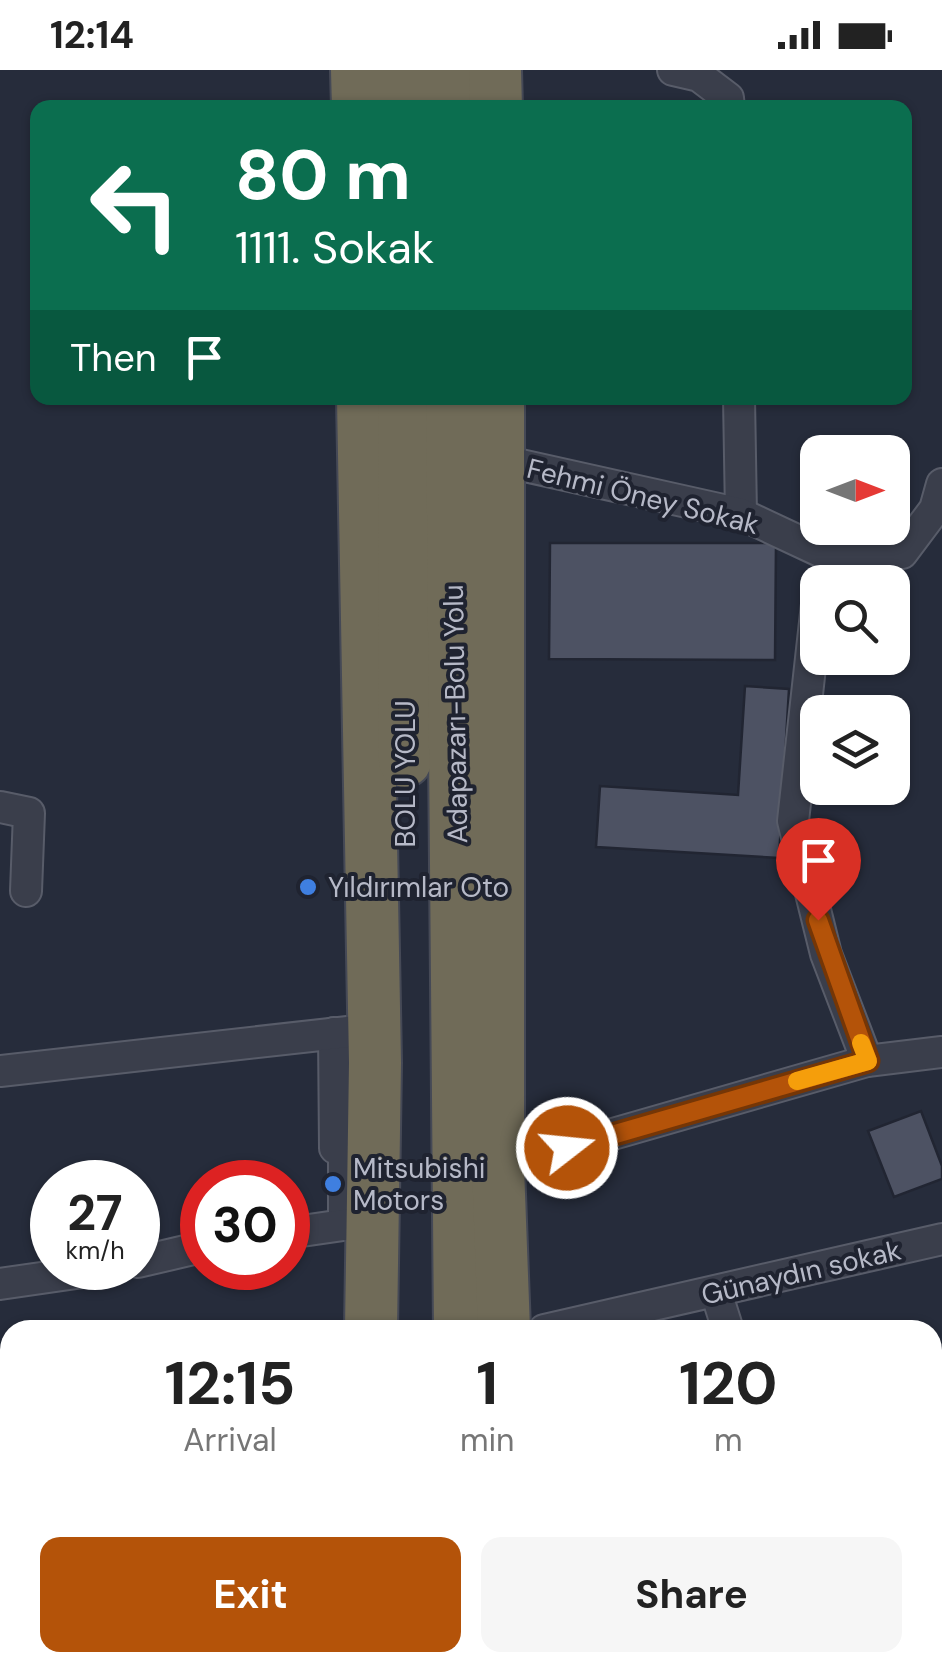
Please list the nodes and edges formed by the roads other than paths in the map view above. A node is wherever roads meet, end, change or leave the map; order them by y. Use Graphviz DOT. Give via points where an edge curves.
graph roads {
  1 [pos="357,70"];
  2 [pos="402,70"];
  3 [pos="448,70"];
  4 [pos="496,70"];
  5 [pos="672,70"];
  6 [pos="358,100"];
  7 [pos="402,100"];
  8 [pos="449,100"];
  9 [pos="496,100"];
  10 [pos="728,100"];
  11 [pos="363,405"];
  12 [pos="404,405"];
  13 [pos="452,405"];
  14 [pos="498,405"];
  15 [pos="738,405"];
  16 [pos="498,460"];
  17 [pos="942,484"];
  18 [pos="741,514"];
  19 [pos="822,552"];
  20 [pos="821,565"];
  21 [pos="809,675"];
  22 [pos="0,807"];
  23 [pos="26,892"];
  24 [pos="354,1031"];
  25 [pos="942,1052"];
  26 [pos="868,1061"];
  27 [pos="0,1070"];
  28 [pos="498,1167"];
  29 [pos="358,1223"];
  30 [pos="310,1230"];
  31 [pos="500,1236"];
  32 [pos="942,1239"];
  33 [pos="30,1280"];
  34 [pos="0,1284"];
  35 [pos="716,1292"];
  36 [pos="371,1320"];
  37 [pos="382,1320"];
  38 [pos="408,1320"];
  39 [pos="460,1320"];
  40 [pos="495,1320"];
  41 [pos="504,1320"];
  42 [pos="589,1320"];
  43 [pos="725,1320"];
  1 -- 6 [label="highway"];
  2 -- 7 [label="highway"];
  3 -- 8 [label="highway"];
  4 -- 9 [label="highway"];
  5 -- 10 [label="street" via="699,76"];
  11 -- 24 [label="highway"];
  12 -- 38 [label="highway, BOLU YOLU"];
  13 -- 39 [label="highway, Adapazarı-Bolu Yolu"];
  14 -- 16 [label="highway"];
  15 -- 18 [label="street"];
  16 -- 18 [label="street, Fehmi Öney Sokak"];
  16 -- 28 [label="highway"];
  17 -- 19 [label="street, Fehmi Öney Sokak" via="935,509 902,553 848,558"];
  18 -- 19 [label="street, Fehmi Öney Sokak"];
  19 -- 20 [label="street"];
  21 -- 26 [label="street" via="793,821 826,954"];
  22 -- 23 [label="street" via="29,813"];
  24 -- 27 [label="street"];
  24 -- 29 [label="highway"];
  25 -- 26 [label="street"];
  26 -- 28 [label="street"];
  28 -- 31 [label="highway"];
  29 -- 30 [label="street"];
  29 -- 36 [label="highway"];
  29 -- 37 [label="highway"];
  31 -- 40 [label="highway"];
  31 -- 41 [label="highway"];
  32 -- 35 [label="street, Günaydın sokak"];
  33 -- 34 [label="street"];
  35 -- 42 [label="street, Günaydın sokak"];
  35 -- 43 [label="street"];
}
